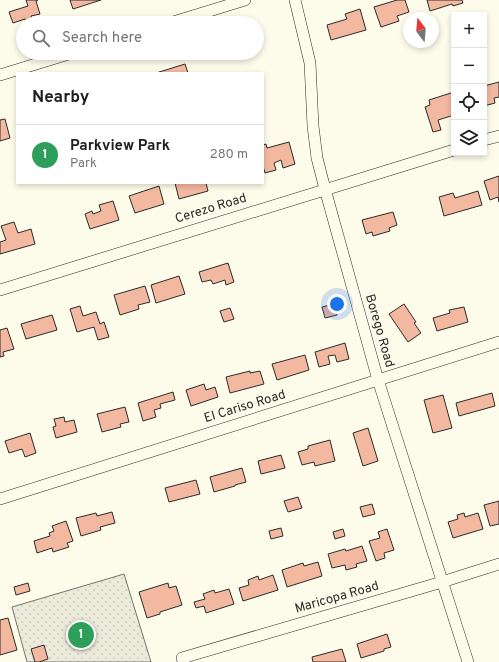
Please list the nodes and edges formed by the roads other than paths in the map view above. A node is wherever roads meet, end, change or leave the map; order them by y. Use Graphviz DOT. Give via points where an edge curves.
graph roads {
  1 [pos="245,0"];
  2 [pos="295,0"];
  3 [pos="193,16"];
  4 [pos="49,60"];
  5 [pos="0,75"];
  6 [pos="499,136"];
  7 [pos="487,139"];
  8 [pos="451,151"];
  9 [pos="325,189"];
  10 [pos="0,290"];
  11 [pos="499,342"];
  12 [pos="378,380"];
  13 [pos="0,499"];
  14 [pos="499,564"];
  15 [pos="442,582"];
  16 [pos="183,660"];
  17 [pos="468,662"];
  1 -- 3 [label="street"];
  2 -- 9 [label="street, Borego Road" via="310,63 317,158"];
  4 -- 5 [label="street"];
  6 -- 7 [label="street"];
  8 -- 9 [label="street, Cerezo Road"];
  9 -- 10 [label="street, Cerezo Road"];
  9 -- 12 [label="street, Borego Road"];
  11 -- 12 [label="street, El Cariso Road"];
  12 -- 13 [label="street, El Cariso Road"];
  12 -- 15 [label="street, Borego Road"];
  14 -- 15 [label="street, Maricopa Road"];
  15 -- 16 [label="street, Maricopa Road"];
  15 -- 17 [label="street, Borego Road"];
}
